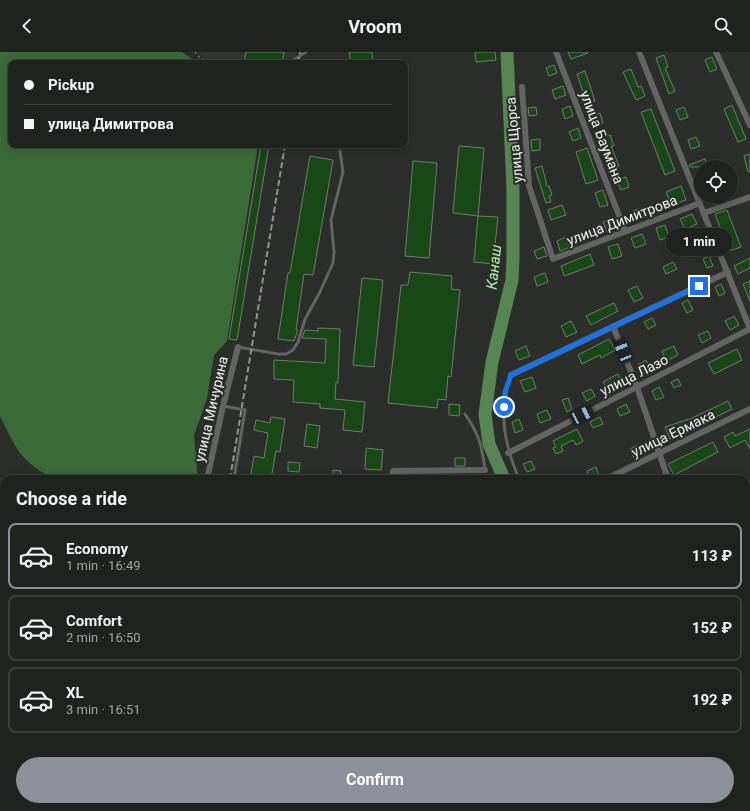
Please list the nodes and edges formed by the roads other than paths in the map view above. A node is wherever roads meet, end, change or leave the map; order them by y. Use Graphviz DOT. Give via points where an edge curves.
graph roads {
  1 [pos="306,52"];
  2 [pos="556,52"];
  3 [pos="639,52"];
  4 [pos="716,52"];
  5 [pos="294,60"];
  6 [pos="522,87"];
  7 [pos="750,125"];
  8 [pos="340,151"];
  9 [pos="694,187"];
  10 [pos="750,197"];
  11 [pos="695,204"];
  12 [pos="701,204"];
  13 [pos="704,213"];
  14 [pos="625,231"];
  15 [pos="553,259"];
  16 [pos="728,272"];
  17 [pos="613,326"];
  18 [pos="750,329"];
  19 [pos="238,347"];
  20 [pos="511,375"];
  21 [pos="637,387"];
  22 [pos="223,406"];
  23 [pos="750,409"];
  24 [pos="465,414"];
  25 [pos="508,453"];
  26 [pos="659,453"];
  27 [pos="485,470"];
  28 [pos="208,475"];
  29 [pos="235,475"];
  30 [pos="392,475"];
  31 [pos="517,475"];
  32 [pos="614,475"];
  33 [pos="667,475"];
  1 -- 5 [label="lane"];
  2 -- 14 [label="street, улица Баумана"];
  3 -- 9 [label="street"];
  4 -- 7 [label="street"];
  6 -- 15 [label="street, улица Щорса" via="529,186"];
  8 -- 19 [label="lane, улица Мичурина" via="343,172 331,220 334,252 332,262 320,294 305,319 298,342 293,350 286,354"];
  10 -- 13 [label="street"];
  11 -- 14 [label="street, улица Димитрова"];
  12 -- 13 [label="street"];
  13 -- 16 [label="street"];
  14 -- 15 [label="street, улица Димитрова"];
  16 -- 17 [label="street"];
  16 -- 18 [label="street"];
  17 -- 20 [label="street"];
  17 -- 21 [label="street"];
  18 -- 21 [label="street, улица Лазо"];
  19 -- 22 [label="street, улица Мичурина"];
  20 -- 25 [label="lane" via="505,392 503,423"];
  21 -- 25 [label="street, улица Лазо"];
  21 -- 26 [label="street"];
  22 -- 28 [label="street, улица Мичурина"];
  22 -- 29 [label="lane" via="245,410"];
  23 -- 26 [label="street, улица Ермака"];
  24 -- 27 [label="lane" via="481,444"];
  25 -- 31 [label="lane"];
  26 -- 32 [label="street, улица Ермака"];
  26 -- 33 [label="street"];
  27 -- 30 [label="street" via="393,471"];
}
